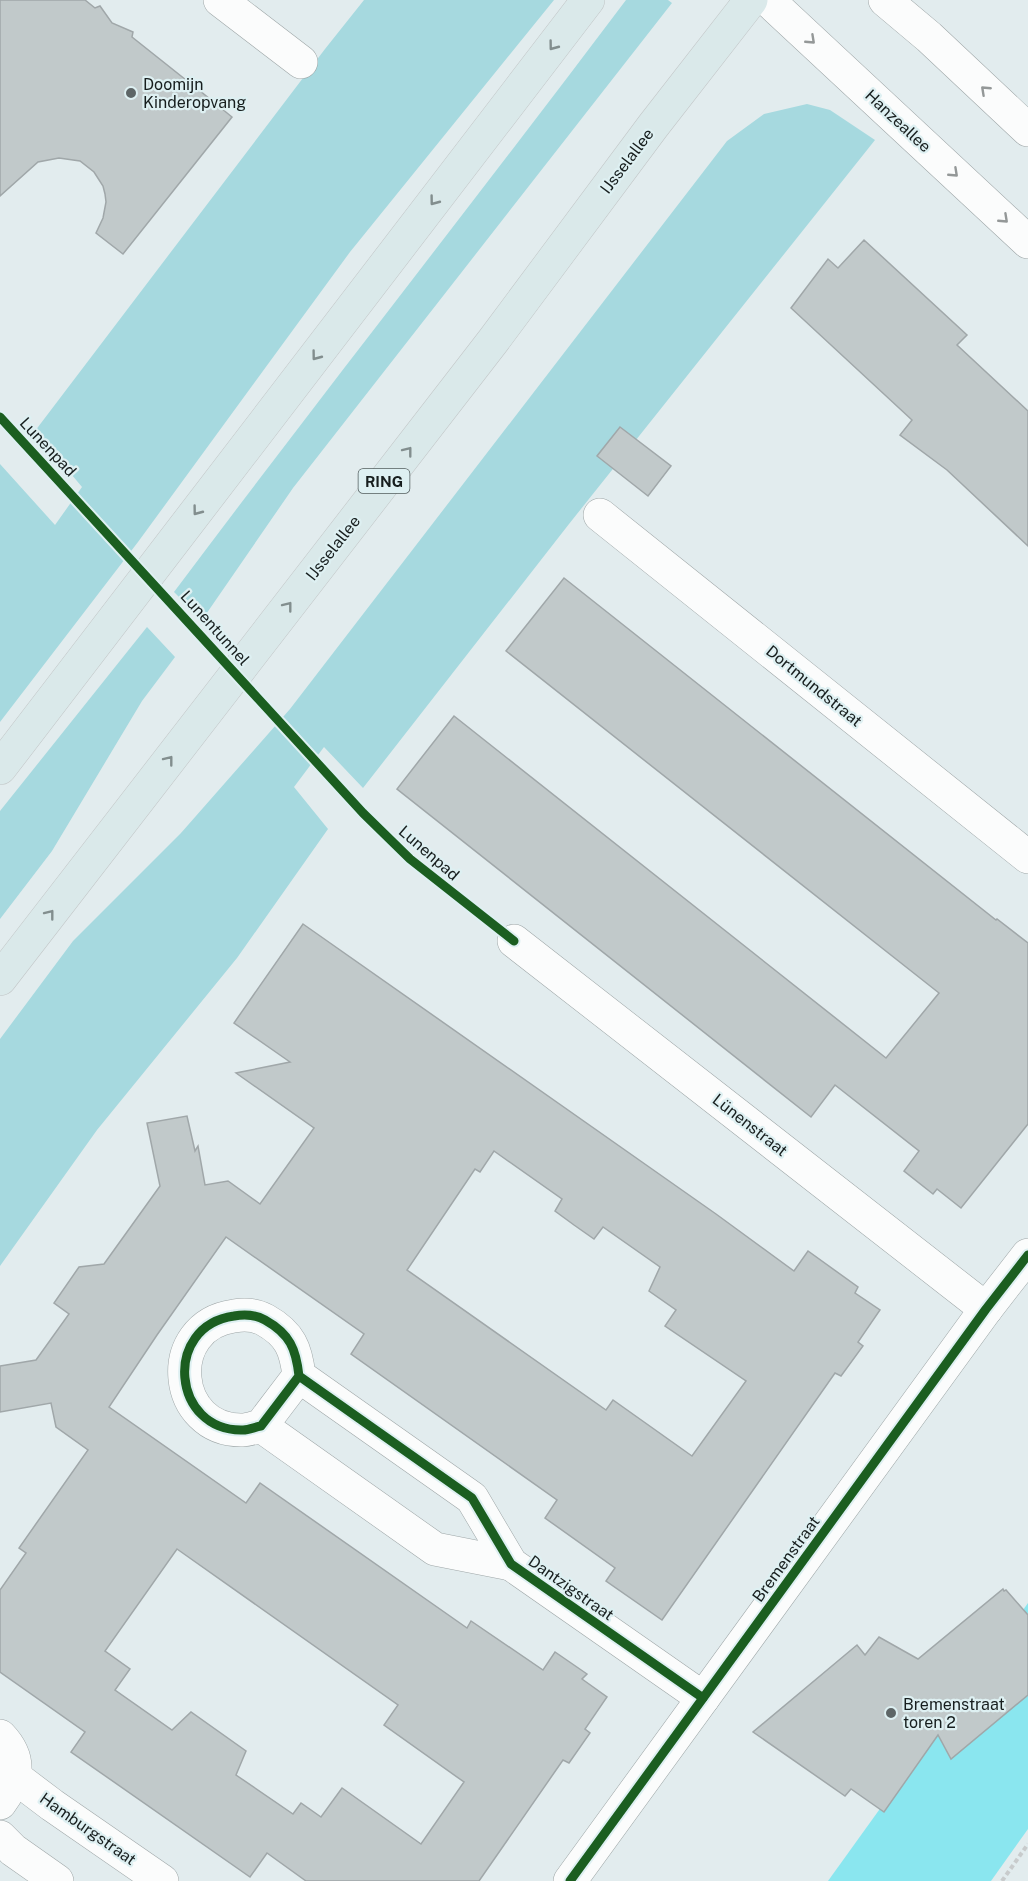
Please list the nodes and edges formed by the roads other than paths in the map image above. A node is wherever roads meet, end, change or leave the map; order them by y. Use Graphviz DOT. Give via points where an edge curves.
graph roads {
  1 [pos="220,0"];
  2 [pos="588,0"];
  3 [pos="751,0"];
  4 [pos="768,0"];
  5 [pos="885,0"];
  6 [pos="301,62"];
  7 [pos="1028,130"];
  8 [pos="1028,242"];
  9 [pos="600,515"];
  10 [pos="0,768"];
  11 [pos="1028,857"];
  12 [pos="514,941"];
  13 [pos="0,979"];
  14 [pos="1028,1256"];
  15 [pos="986,1309"];
  16 [pos="299,1376"];
  17 [pos="261,1426"];
  18 [pos="511,1564"];
  19 [pos="703,1698"];
  20 [pos="0,1736"];
  21 [pos="8,1790"];
  22 [pos="0,1837"];
  23 [pos="57,1881"];
  24 [pos="162,1881"];
  25 [pos="570,1881"];
  1 -- 6 [label="street"];
  2 -- 10 [label="main road, one-way"];
  13 -- 3 [label="main road, IJsselallee / RING, one-way"];
  4 -- 8 [label="street, Hanzeallee, one-way"];
  7 -- 5 [label="street, one-way"];
  9 -- 11 [label="street, Dortmundstraat"];
  12 -- 15 [label="street, Lünenstraat"];
  14 -- 15 [label="street, Bremenstraat"];
  15 -- 19 [label="street, Bremenstraat"];
  16 -- 17 [label="street"];
  16 -- 17 [label="street" via="290,1341 278,1327 261,1318 243,1314 226,1317 209,1325 196,1338 187,1354 184,1372 195,1407 225,1428"];
  16 -- 18 [label="street, Dantzigstraat" via="472,1498"];
  17 -- 18 [label="street, Dantzigstraat" via="435,1548"];
  18 -- 19 [label="street, Dantzigstraat"];
  19 -- 25 [label="street, Bremenstraat"];
  20 -- 21 [label="street, Hamburgstraat" via="8,1744 14,1762"];
  21 -- 24 [label="street, Hamburgstraat" via="52,1805"];
  22 -- 23 [label="street"];
}
